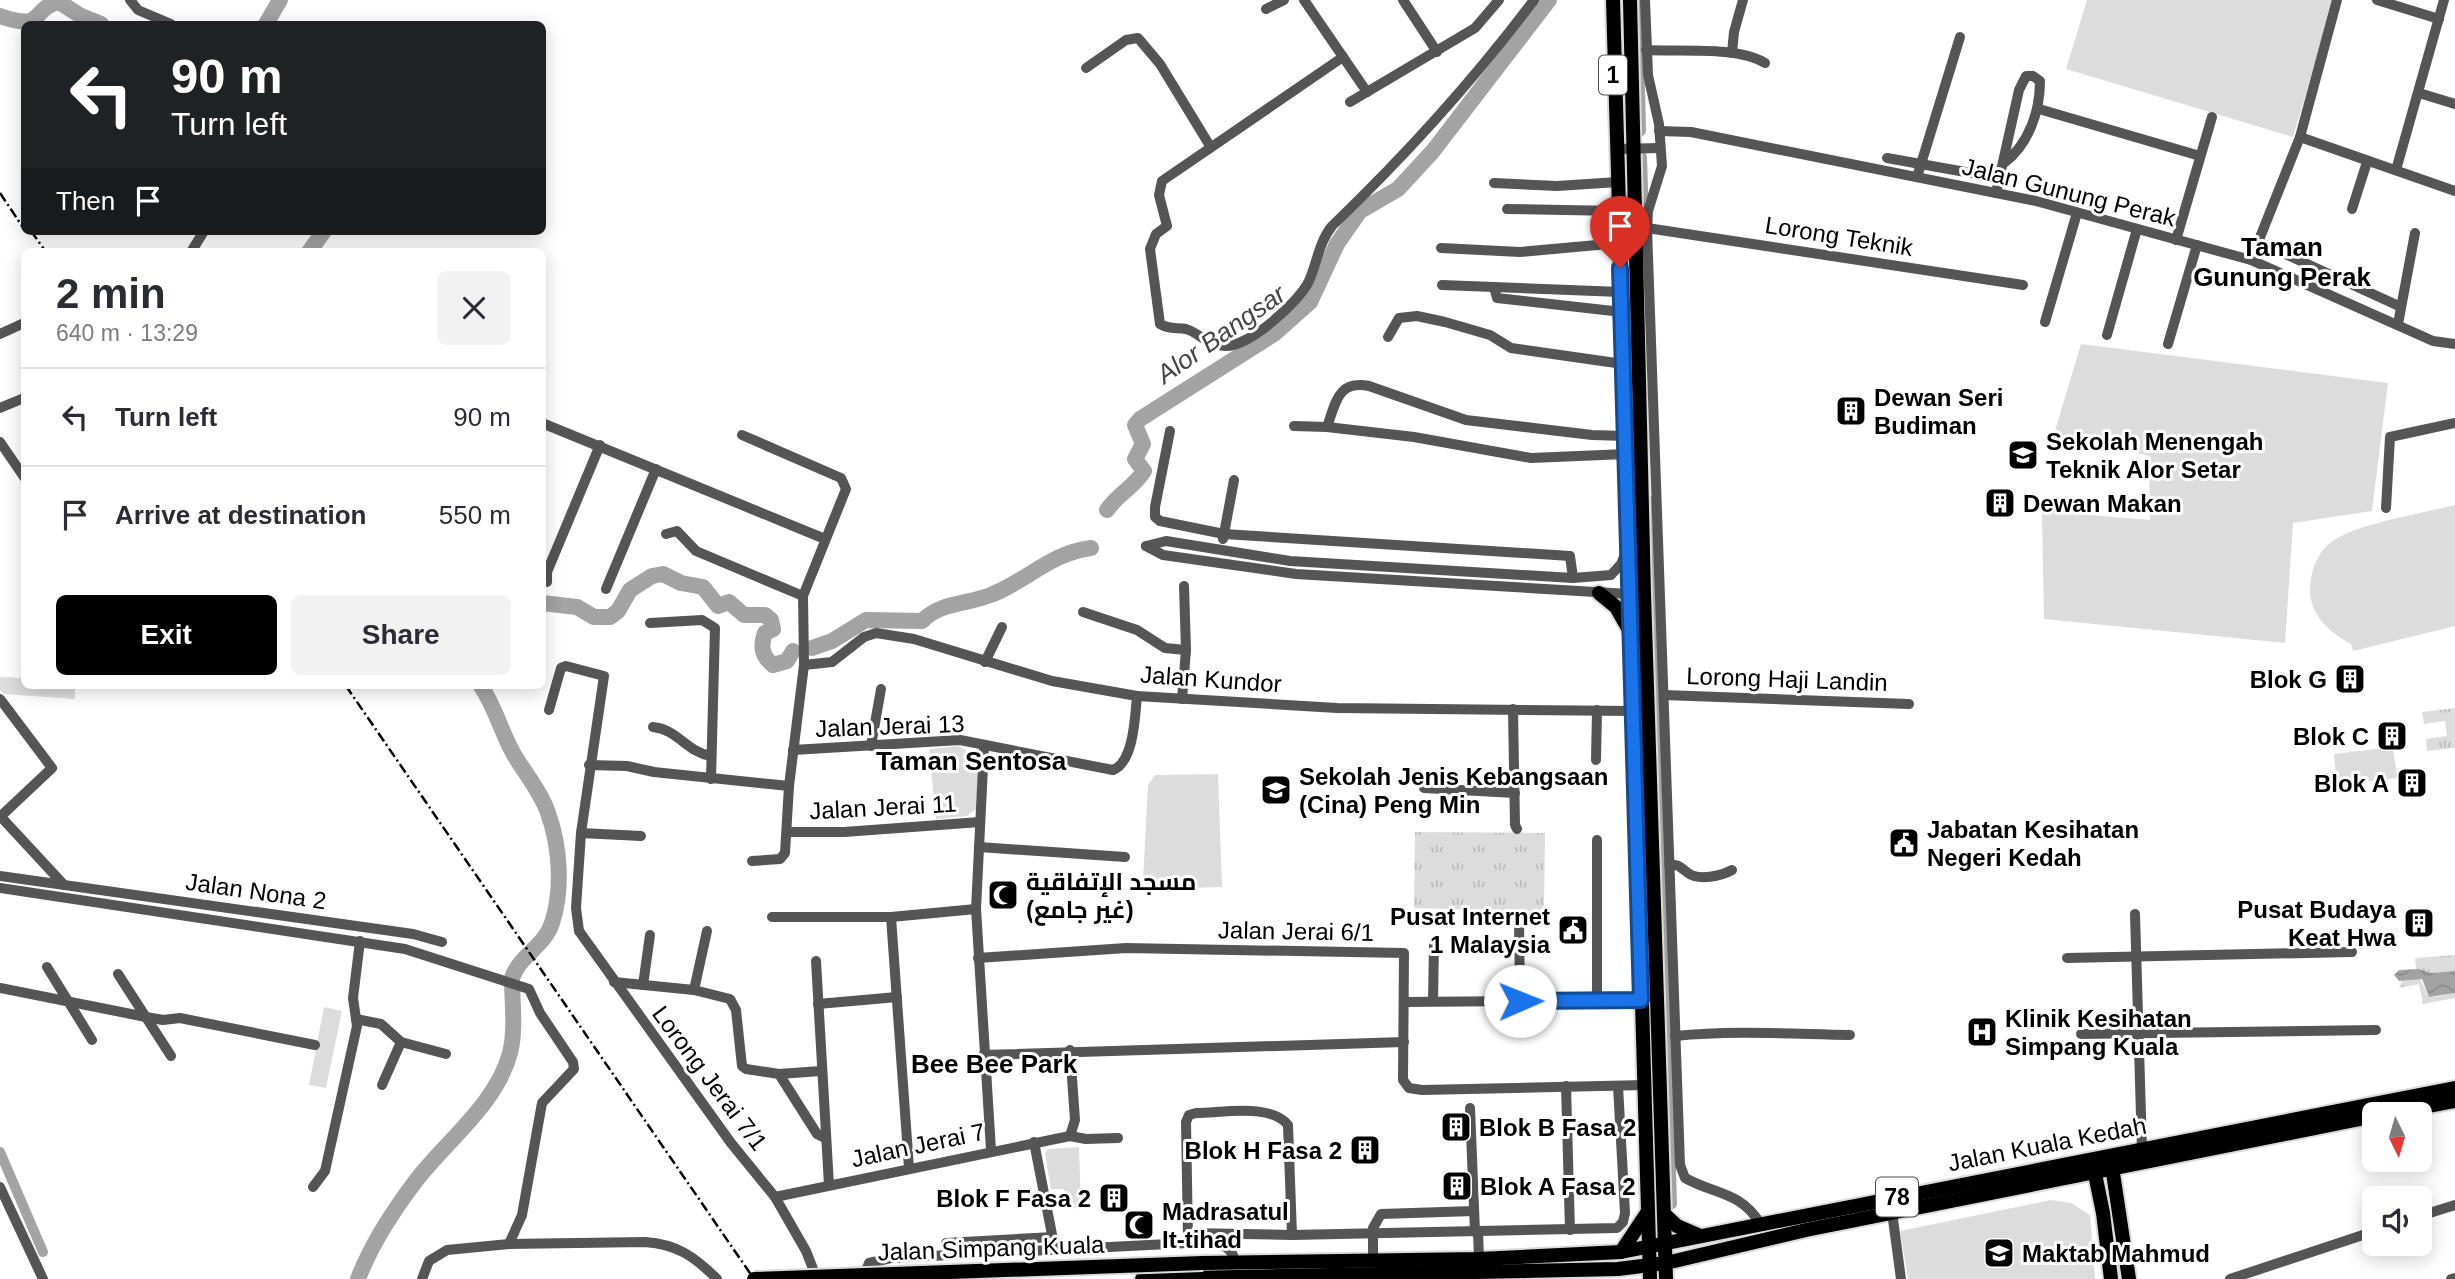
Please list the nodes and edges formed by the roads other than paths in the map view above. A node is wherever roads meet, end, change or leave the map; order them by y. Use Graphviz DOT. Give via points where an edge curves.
graph roads {
  1 [pos="130,0"];
  2 [pos="1284,0"];
  3 [pos="1304,0"];
  4 [pos="1402,0"];
  5 [pos="1499,0"];
  6 [pos="1534,0"];
  7 [pos="1613,0"];
  8 [pos="1630,0"];
  9 [pos="1645,0"];
  10 [pos="1743,0"];
  11 [pos="2337,0"];
  12 [pos="2377,0"];
  13 [pos="2444,0"];
  14 [pos="1266,9"];
  15 [pos="2439,19"];
  16 [pos="164,21"];
  17 [pos="1960,37"];
  18 [pos="1646,50"];
  19 [pos="1437,52"];
  20 [pos="1732,53"];
  21 [pos="1343,57"];
  22 [pos="1765,63"];
  23 [pos="1086,68"];
  24 [pos="1367,92"];
  25 [pos="2418,93"];
  26 [pos="1350,102"];
  27 [pos="2455,104"];
  28 [pos="2039,108"];
  29 [pos="2212,117"];
  30 [pos="1659,131"];
  31 [pos="2300,137"];
  32 [pos="1210,146"];
  33 [pos="1660,148"];
  34 [pos="1616,149"];
  35 [pos="1634,149"];
  36 [pos="2200,156"];
  37 [pos="1887,159"];
  38 [pos="2367,162"];
  39 [pos="2004,163"];
  40 [pos="1920,164"];
  41 [pos="2396,170"];
  42 [pos="1917,177"];
  43 [pos="1999,178"];
  44 [pos="1618,182"];
  45 [pos="1494,183"];
  46 [pos="2455,191"];
  47 [pos="1996,193"];
  48 [pos="1507,209"];
  49 [pos="2352,209"];
  50 [pos="1619,211"];
  51 [pos="2077,213"];
  52 [pos="1647,228"];
  53 [pos="2137,229"];
  54 [pos="2415,233"];
  55 [pos="2176,240"];
  56 [pos="2259,242"];
  57 [pos="1620,243"];
  58 [pos="2197,246"];
  59 [pos="1441,248"];
  60 [pos="2251,260"];
  61 [pos="1442,285"];
  62 [pos="2023,285"];
  63 [pos="1494,287"];
  64 [pos="1621,292"];
  65 [pos="2401,307"];
  66 [pos="1622,312"];
  67 [pos="2045,322"];
  68 [pos="21,324"];
  69 [pos="2398,324"];
  70 [pos="0,334"];
  71 [pos="2107,335"];
  72 [pos="1388,337"];
  73 [pos="2168,344"];
  74 [pos="2455,344"];
  75 [pos="1623,364"];
  76 [pos="21,399"];
  77 [pos="0,408"];
  78 [pos="2455,423"];
  79 [pos="546,425"];
  80 [pos="1294,426"];
  81 [pos="1327,427"];
  82 [pos="1170,431"];
  83 [pos="742,435"];
  84 [pos="1626,436"];
  85 [pos="0,442"];
  86 [pos="600,445"];
  87 [pos="1626,454"];
  88 [pos="656,469"];
  89 [pos="21,473"];
  90 [pos="1234,480"];
  91 [pos="1650,487"];
  92 [pos="2386,508"];
  93 [pos="666,534"];
  94 [pos="1224,534"];
  95 [pos="825,539"];
  96 [pos="1629,545"];
  97 [pos="1221,548"];
  98 [pos="1218,563"];
  99 [pos="1573,578"];
  100 [pos="547,582"];
  101 [pos="1184,586"];
  102 [pos="606,589"];
  103 [pos="1599,593"];
  104 [pos="1629,594"];
  105 [pos="803,596"];
  106 [pos="1083,611"];
  107 [pos="650,623"];
  108 [pos="1002,627"];
  109 [pos="1630,632"];
  110 [pos="1186,650"];
  111 [pos="985,662"];
  112 [pos="804,665"];
  113 [pos="881,689"];
  114 [pos="1664,695"];
  115 [pos="1137,696"];
  116 [pos="0,699"];
  117 [pos="1182,699"];
  118 [pos="1909,704"];
  119 [pos="1513,709"];
  120 [pos="550,710"];
  121 [pos="1597,710"];
  122 [pos="1634,711"];
  123 [pos="653,727"];
  124 [pos="871,746"];
  125 [pos="984,747"];
  126 [pos="793,750"];
  127 [pos="711,756"];
  128 [pos="1596,760"];
  129 [pos="589,765"];
  130 [pos="710,779"];
  131 [pos="789,786"];
  132 [pos="1424,788"];
  133 [pos="1515,793"];
  134 [pos="0,816"];
  135 [pos="980,822"];
  136 [pos="1517,829"];
  137 [pos="788,832"];
  138 [pos="581,833"];
  139 [pos="641,836"];
  140 [pos="1597,840"];
  141 [pos="979,847"];
  142 [pos="1125,857"];
  143 [pos="752,861"];
  144 [pos="1669,864"];
  145 [pos="1732,870"];
  146 [pos="0,876"];
  147 [pos="64,885"];
  148 [pos="0,888"];
  149 [pos="976,909"];
  150 [pos="2135,914"];
  151 [pos="772,916"];
  152 [pos="891,917"];
  153 [pos="1519,919"];
  154 [pos="707,931"];
  155 [pos="650,935"];
  156 [pos="360,941"];
  157 [pos="442,942"];
  158 [pos="1434,944"];
  159 [pos="2352,952"];
  160 [pos="2136,956"];
  161 [pos="978,958"];
  162 [pos="2067,958"];
  163 [pos="816,961"];
  164 [pos="47,967"];
  165 [pos="118,974"];
  166 [pos="614,982"];
  167 [pos="643,985"];
  168 [pos="0,988"];
  169 [pos="694,990"];
  170 [pos="897,997"];
  171 [pos="1597,1000"];
  172 [pos="1641,1000"];
  173 [pos="67,1001"];
  174 [pos="1520,1001"];
  175 [pos="1404,1002"];
  176 [pos="1433,1002"];
  177 [pos="818,1004"];
  178 [pos="146,1017"];
  179 [pos="356,1019"];
  180 [pos="2376,1030"];
  181 [pos="2137,1033"];
  182 [pos="2081,1034"];
  183 [pos="1850,1035"];
  184 [pos="1675,1036"];
  185 [pos="92,1040"];
  186 [pos="401,1042"];
  187 [pos="1404,1042"];
  188 [pos="315,1045"];
  189 [pos="1070,1050"];
  190 [pos="446,1054"];
  191 [pos="983,1055"];
  192 [pos="171,1056"];
  193 [pos="821,1071"];
  194 [pos="779,1074"];
  195 [pos="382,1085"];
  196 [pos="1645,1085"];
  197 [pos="1566,1086"];
  198 [pos="1618,1086"];
  199 [pos="2455,1088"];
  200 [pos="2455,1101"];
  201 [pos="2432,1105"];
  202 [pos="1470,1108"];
  203 [pos="2362,1118"];
  204 [pos="1070,1136"];
  205 [pos="825,1138"];
  206 [pos="1118,1138"];
  207 [pos="1034,1142"];
  208 [pos="992,1150"];
  209 [pos="2145,1155"];
  210 [pos="2112,1162"];
  211 [pos="2094,1166"];
  212 [pos="909,1168"];
  213 [pos="2063,1179"];
  214 [pos="1976,1182"];
  215 [pos="829,1185"];
  216 [pos="0,1187"];
  217 [pos="313,1187"];
  218 [pos="775,1197"];
  219 [pos="2118,1203"];
  220 [pos="2455,1205"];
  221 [pos="1474,1211"];
  222 [pos="1647,1212"];
  223 [pos="1892,1212"];
  224 [pos="2432,1212"];
  225 [pos="2103,1213"];
  226 [pos="1664,1214"];
  227 [pos="1760,1223"];
  228 [pos="1570,1230"];
  229 [pos="1477,1232"];
  230 [pos="1372,1234"];
  231 [pos="1292,1235"];
  232 [pos="2362,1235"];
  233 [pos="1053,1237"];
  234 [pos="1702,1237"];
  235 [pos="1188,1238"];
  236 [pos="946,1243"];
  237 [pos="509,1244"];
  238 [pos="1665,1246"];
  239 [pos="1649,1248"];
  240 [pos="1055,1250"];
  241 [pos="1621,1252"];
  242 [pos="1696,1255"];
  243 [pos="1479,1259"];
  244 [pos="1373,1261"];
  245 [pos="1235,1262"];
  246 [pos="1666,1263"];
  247 [pos="1618,1269"];
  248 [pos="1203,1270"];
  249 [pos="1650,1272"];
  250 [pos="1242,1278"];
  251 [pos="43,1279"];
  252 [pos="422,1279"];
  253 [pos="717,1279"];
  254 [pos="754,1279"];
  255 [pos="817,1279"];
  256 [pos="863,1279"];
  257 [pos="1142,1279"];
  258 [pos="1635,1279"];
  259 [pos="1667,1279"];
  260 [pos="1672,1279"];
  261 [pos="1901,1279"];
  262 [pos="2111,1279"];
  263 [pos="2129,1279"];
  264 [pos="2231,1279"];
  1 -- 16 [label="street" via="138,10"];
  2 -- 14 [label="street"];
  3 -- 21 [label="street"];
  4 -- 19 [label="street"];
  5 -- 19 [label="street" via="1475,28"];
  6 -- 32 [label="street" via="1424,134 1325,234 1306,286 1290,305 1243,342 1227,346 1211,344 1187,329 1160,324 1150,249 1156,234 1167,226 1159,186"];
  7 -- 34 [label="main road, 1"];
  8 -- 35 [label="main road, 1"];
  9 -- 18 [label="street"];
  10 -- 20 [label="street"];
  11 -- 31 [label="street"];
  12 -- 15 [label="street"];
  13 -- 15 [label="street"];
  15 -- 25 [label="street"];
  17 -- 40 [label="street"];
  18 -- 20 [label="street"];
  18 -- 30 [label="street" via="1650,98"];
  19 -- 24 [label="street"];
  20 -- 22 [label="street"];
  21 -- 24 [label="street"];
  21 -- 32 [label="street"];
  23 -- 32 [label="street" via="1126,40 1138,38 1160,64"];
  24 -- 26 [label="street"];
  25 -- 27 [label="street"];
  25 -- 41 [label="street"];
  28 -- 36 [label="street"];
  28 -- 39 [label="street" via="2018,152"];
  28 -- 39 [label="street" via="2040,81 2026,76"];
  29 -- 36 [label="street"];
  30 -- 33 [label="street"];
  30 -- 42 [label="street, Jalan Gunung Perak" via="1691,132"];
  31 -- 38 [label="street"];
  31 -- 56 [label="street"];
  33 -- 35 [label="street"];
  33 -- 52 [label="street" via="1661,174"];
  34 -- 35 [label="street"];
  34 -- 44 [label="main road, 1"];
  35 -- 91 [label="main road, 1"];
  36 -- 55 [label="street"];
  37 -- 40 [label="street"];
  38 -- 41 [label="street"];
  38 -- 49 [label="street"];
  39 -- 43 [label="street"];
  40 -- 42 [label="street"];
  40 -- 43 [label="street"];
  41 -- 46 [label="street"];
  42 -- 47 [label="street, Jalan Gunung Perak"];
  43 -- 47 [label="street"];
  44 -- 45 [label="street" via="1558,186"];
  44 -- 50 [label="main road, 1"];
  47 -- 51 [label="street, Jalan Gunung Perak"];
  48 -- 50 [label="street"];
  50 -- 57 [label="main road, 1"];
  51 -- 53 [label="street, Jalan Gunung Perak"];
  51 -- 67 [label="street"];
  52 -- 62 [label="street, Lorong Teknik"];
  52 -- 91 [label="street"];
  53 -- 55 [label="street, Jalan Gunung Perak"];
  53 -- 71 [label="street"];
  54 -- 65 [label="street"];
  55 -- 58 [label="street, Jalan Gunung Perak"];
  56 -- 60 [label="street"];
  56 -- 65 [label="street"];
  57 -- 59 [label="street" via="1520,252"];
  57 -- 64 [label="main road, 1"];
  58 -- 60 [label="street, Jalan Gunung Perak"];
  58 -- 73 [label="street"];
  60 -- 69 [label="street, Jalan Gunung Perak"];
  61 -- 63 [label="street"];
  63 -- 64 [label="street"];
  63 -- 66 [label="street" via="1497,298"];
  64 -- 66 [label="main road, 1"];
  65 -- 69 [label="street"];
  66 -- 75 [label="main road, 1"];
  68 -- 70 [label="street"];
  69 -- 74 [label="street, Jalan Gunung Perak" via="2433,341"];
  72 -- 75 [label="street" via="1399,318 1417,316 1490,335 1511,348"];
  75 -- 84 [label="main road, 1"];
  76 -- 77 [label="street"];
  78 -- 92 [label="street" via="2390,437"];
  79 -- 86 [label="street"];
  80 -- 81 [label="street"];
  81 -- 84 [label="street" via="1344,390 1354,384 1466,420"];
  81 -- 87 [label="street" via="1531,458"];
  82 -- 94 [label="street" via="1155,517"];
  83 -- 95 [label="street" via="844,481 846,489"];
  84 -- 87 [label="main road, 1"];
  85 -- 89 [label="street"];
  86 -- 88 [label="street"];
  86 -- 100 [label="street" via="547,572"];
  87 -- 96 [label="main road, 1"];
  88 -- 95 [label="street"];
  88 -- 102 [label="street"];
  90 -- 94 [label="street"];
  91 -- 114 [label="street"];
  91 -- 226 [label="main road, 1"];
  93 -- 105 [label="street" via="677,531 696,551"];
  94 -- 97 [label="street"];
  94 -- 99 [label="street" via="1570,556"];
  95 -- 105 [label="street"];
  96 -- 99 [label="street" via="1611,575"];
  96 -- 104 [label="main road, 1"];
  97 -- 98 [label="street"];
  97 -- 98 [label="street" via="1166,541 1146,545 1163,555"];
  97 -- 99 [label="street" via="1290,561"];
  98 -- 103 [label="street" via="1296,574"];
  101 -- 110 [label="street"];
  103 -- 104 [label="street"];
  103 -- 109 [label="main road" via="1623,616"];
  104 -- 109 [label="main road, 1"];
  105 -- 112 [label="street"];
  106 -- 110 [label="street" via="1137,630 1165,648"];
  107 -- 127 [label="street" via="702,620 715,628"];
  108 -- 111 [label="street"];
  109 -- 122 [label="main road, 1"];
  110 -- 117 [label="street"];
  111 -- 112 [label="street, Jalan Kundor" via="914,639 876,633 832,662"];
  111 -- 115 [label="street, Jalan Kundor"];
  112 -- 126 [label="street"];
  113 -- 124 [label="street"];
  114 -- 118 [label="street, Lorong Haji Landin"];
  114 -- 144 [label="street"];
  115 -- 117 [label="street, Jalan Kundor"];
  115 -- 125 [label="street, Jalan Jerai 13" via="1126,757 1118,769 1107,771"];
  116 -- 134 [label="street" via="52,768"];
  117 -- 119 [label="street, Jalan Kundor" via="1337,708"];
  119 -- 121 [label="street, Jalan Kundor"];
  119 -- 133 [label="street"];
  120 -- 129 [label="street, Lorong Jerai 7/1" via="561,668 604,676"];
  121 -- 122 [label="street, Jalan Kundor"];
  121 -- 128 [label="street"];
  122 -- 172 [label="main road, 1"];
  123 -- 127 [label="street" via="673,733 699,753"];
  124 -- 125 [label="street, Jalan Jerai 13" via="960,740"];
  124 -- 126 [label="street, Jalan Jerai 13"];
  125 -- 135 [label="street"];
  126 -- 131 [label="street"];
  127 -- 130 [label="street"];
  129 -- 130 [label="street"];
  129 -- 138 [label="street, Lorong Jerai 7/1"];
  130 -- 131 [label="street"];
  131 -- 137 [label="street"];
  132 -- 133 [label="street"];
  133 -- 136 [label="street"];
  134 -- 147 [label="street"];
  135 -- 137 [label="street, Jalan Jerai 11"];
  135 -- 141 [label="street"];
  137 -- 143 [label="street" via="784,856"];
  138 -- 139 [label="street"];
  138 -- 166 [label="street, Lorong Jerai 7/1" via="575,921"];
  140 -- 171 [label="street"];
  141 -- 142 [label="street"];
  141 -- 149 [label="street"];
  144 -- 145 [label="street" via="1699,876"];
  144 -- 184 [label="street"];
  146 -- 147 [label="street, Jalan Nona 2"];
  147 -- 157 [label="street, Jalan Nona 2" via="413,934"];
  148 -- 156 [label="street"];
  149 -- 152 [label="street"];
  149 -- 161 [label="street"];
  150 -- 160 [label="street"];
  151 -- 152 [label="street"];
  152 -- 170 [label="street"];
  153 -- 174 [label="street"];
  154 -- 169 [label="street"];
  155 -- 167 [label="street"];
  156 -- 179 [label="street" via="353,998"];
  156 -- 237 [label="street" via="405,949 526,989 573,1062 574,1069 542,1102 522,1215"];
  158 -- 176 [label="street"];
  159 -- 160 [label="street"];
  160 -- 162 [label="street"];
  160 -- 181 [label="street"];
  161 -- 175 [label="street, Jalan Jerai 6/1" via="1126,948 1404,953"];
  161 -- 191 [label="street"];
  163 -- 177 [label="street"];
  164 -- 173 [label="street"];
  165 -- 178 [label="street"];
  166 -- 167 [label="street"];
  166 -- 218 [label="street, Lorong Jerai 7/1"];
  167 -- 169 [label="street"];
  168 -- 173 [label="street"];
  169 -- 194 [label="street" via="730,999 736,1010 743,1066"];
  170 -- 177 [label="street"];
  170 -- 212 [label="street"];
  171 -- 172 [label="street"];
  171 -- 174 [label="street"];
  172 -- 196 [label="main road, 1"];
  173 -- 178 [label="street"];
  173 -- 185 [label="street"];
  174 -- 176 [label="street"];
  175 -- 176 [label="street"];
  175 -- 187 [label="street"];
  177 -- 193 [label="street"];
  178 -- 188 [label="street" via="180,1018"];
  178 -- 192 [label="street"];
  179 -- 186 [label="street" via="386,1026"];
  179 -- 217 [label="street" via="325,1171"];
  180 -- 181 [label="street"];
  181 -- 182 [label="street"];
  181 -- 209 [label="street"];
  183 -- 184 [label="street" via="1726,1031"];
  184 -- 227 [label="street" via="1681,1173 1743,1202"];
  186 -- 190 [label="street"];
  186 -- 195 [label="street"];
  187 -- 189 [label="street"];
  187 -- 197 [label="street" via="1403,1080 1413,1090"];
  189 -- 191 [label="street"];
  189 -- 204 [label="street" via="1075,1120"];
  191 -- 208 [label="street"];
  193 -- 194 [label="street"];
  193 -- 205 [label="street"];
  194 -- 205 [label="street" via="817,1134"];
  196 -- 198 [label="street"];
  196 -- 222 [label="main road, 1"];
  197 -- 198 [label="street"];
  197 -- 228 [label="street"];
  198 -- 228 [label="street" via="1624,1219 1621,1226 1610,1230"];
  199 -- 209 [label="main road, Jalan Kuala Kedah / 78"];
  200 -- 201 [label="main road"];
  202 -- 221 [label="street"];
  203 -- 209 [label="main road, Jalan Kuala Kedah / 78"];
  204 -- 206 [label="street, Jalan Jerai 7"];
  204 -- 207 [label="street, Jalan Jerai 7"];
  205 -- 215 [label="street"];
  207 -- 208 [label="street, Jalan Jerai 7"];
  207 -- 233 [label="street"];
  208 -- 212 [label="street, Jalan Jerai 7"];
  209 -- 210 [label="main road, Jalan Kuala Kedah / 78"];
  209 -- 214 [label="main road" via="2108,1147 2076,1152 1995,1169"];
  209 -- 219 [label="main road" via="2123,1182"];
  210 -- 211 [label="main road, Jalan Kuala Kedah / 78"];
  210 -- 219 [label="main road"];
  211 -- 213 [label="main road, Jalan Kuala Kedah / 78"];
  211 -- 214 [label="main road, Jalan Kuala Kedah / 78"];
  211 -- 225 [label="main road"];
  212 -- 215 [label="street, Jalan Jerai 7"];
  213 -- 223 [label="main road, Jalan Kuala Kedah / 78"];
  213 -- 225 [label="main road" via="2089,1189"];
  214 -- 227 [label="main road, Jalan Kuala Kedah / 78"];
  215 -- 218 [label="street, Jalan Jerai 7"];
  216 -- 251 [label="street"];
  218 -- 255 [label="street, Lorong Jerai 7/1"];
  219 -- 263 [label="main road"];
  220 -- 224 [label="street"];
  221 -- 229 [label="street"];
  221 -- 230 [label="street" via="1381,1214"];
  222 -- 239 [label="main road, 1"];
  222 -- 241 [label="main road"];
  223 -- 242 [label="main road, Jalan Kuala Kedah / 78"];
  223 -- 261 [label="street"];
  225 -- 262 [label="main road"];
  226 -- 234 [label="main road" via="1685,1231"];
  226 -- 238 [label="main road, 1"];
  227 -- 234 [label="main road, Jalan Kuala Kedah / 78"];
  228 -- 229 [label="street"];
  229 -- 230 [label="street"];
  229 -- 243 [label="street"];
  230 -- 231 [label="street"];
  230 -- 244 [label="street"];
  231 -- 235 [label="street"];
  231 -- 235 [label="street" via="1288,1125 1270,1113 1196,1113 1186,1118"];
  232 -- 264 [label="street"];
  233 -- 236 [label="street"];
  233 -- 240 [label="street"];
  234 -- 238 [label="main road, Jalan Kuala Kedah / 78"];
  235 -- 240 [label="street"];
  235 -- 245 [label="street" via="1219,1244"];
  237 -- 252 [label="street" via="447,1250 429,1261"];
  237 -- 253 [label="street" via="664,1243 696,1259"];
  238 -- 239 [label="main road, Jalan Kuala Kedah / 78"];
  238 -- 246 [label="main road, 1"];
  239 -- 241 [label="main road, Jalan Simpang Kuala"];
  239 -- 249 [label="main road, 1"];
  240 -- 256 [label="street" via="882,1259 870,1264"];
  241 -- 243 [label="main road, Jalan Simpang Kuala"];
  242 -- 246 [label="main road, Jalan Kuala Kedah / 78"];
  242 -- 260 [label="main road"];
  243 -- 244 [label="main road, Jalan Simpang Kuala"];
  244 -- 245 [label="main road, Jalan Simpang Kuala"];
  245 -- 248 [label="main road, Jalan Simpang Kuala"];
  246 -- 249 [label="main road, Jalan Kuala Kedah / 78"];
  246 -- 259 [label="main road, 1"];
  247 -- 249 [label="main road, Jalan Simpang Kuala"];
  247 -- 250 [label="main road, Jalan Simpang Kuala"];
  247 -- 258 [label="main road"];
  248 -- 250 [label="main road, Jalan Simpang Kuala"];
  248 -- 254 [label="main road, Jalan Simpang Kuala, bridge"];
  248 -- 257 [label="main road, Jalan Simpang Kuala"];
}
